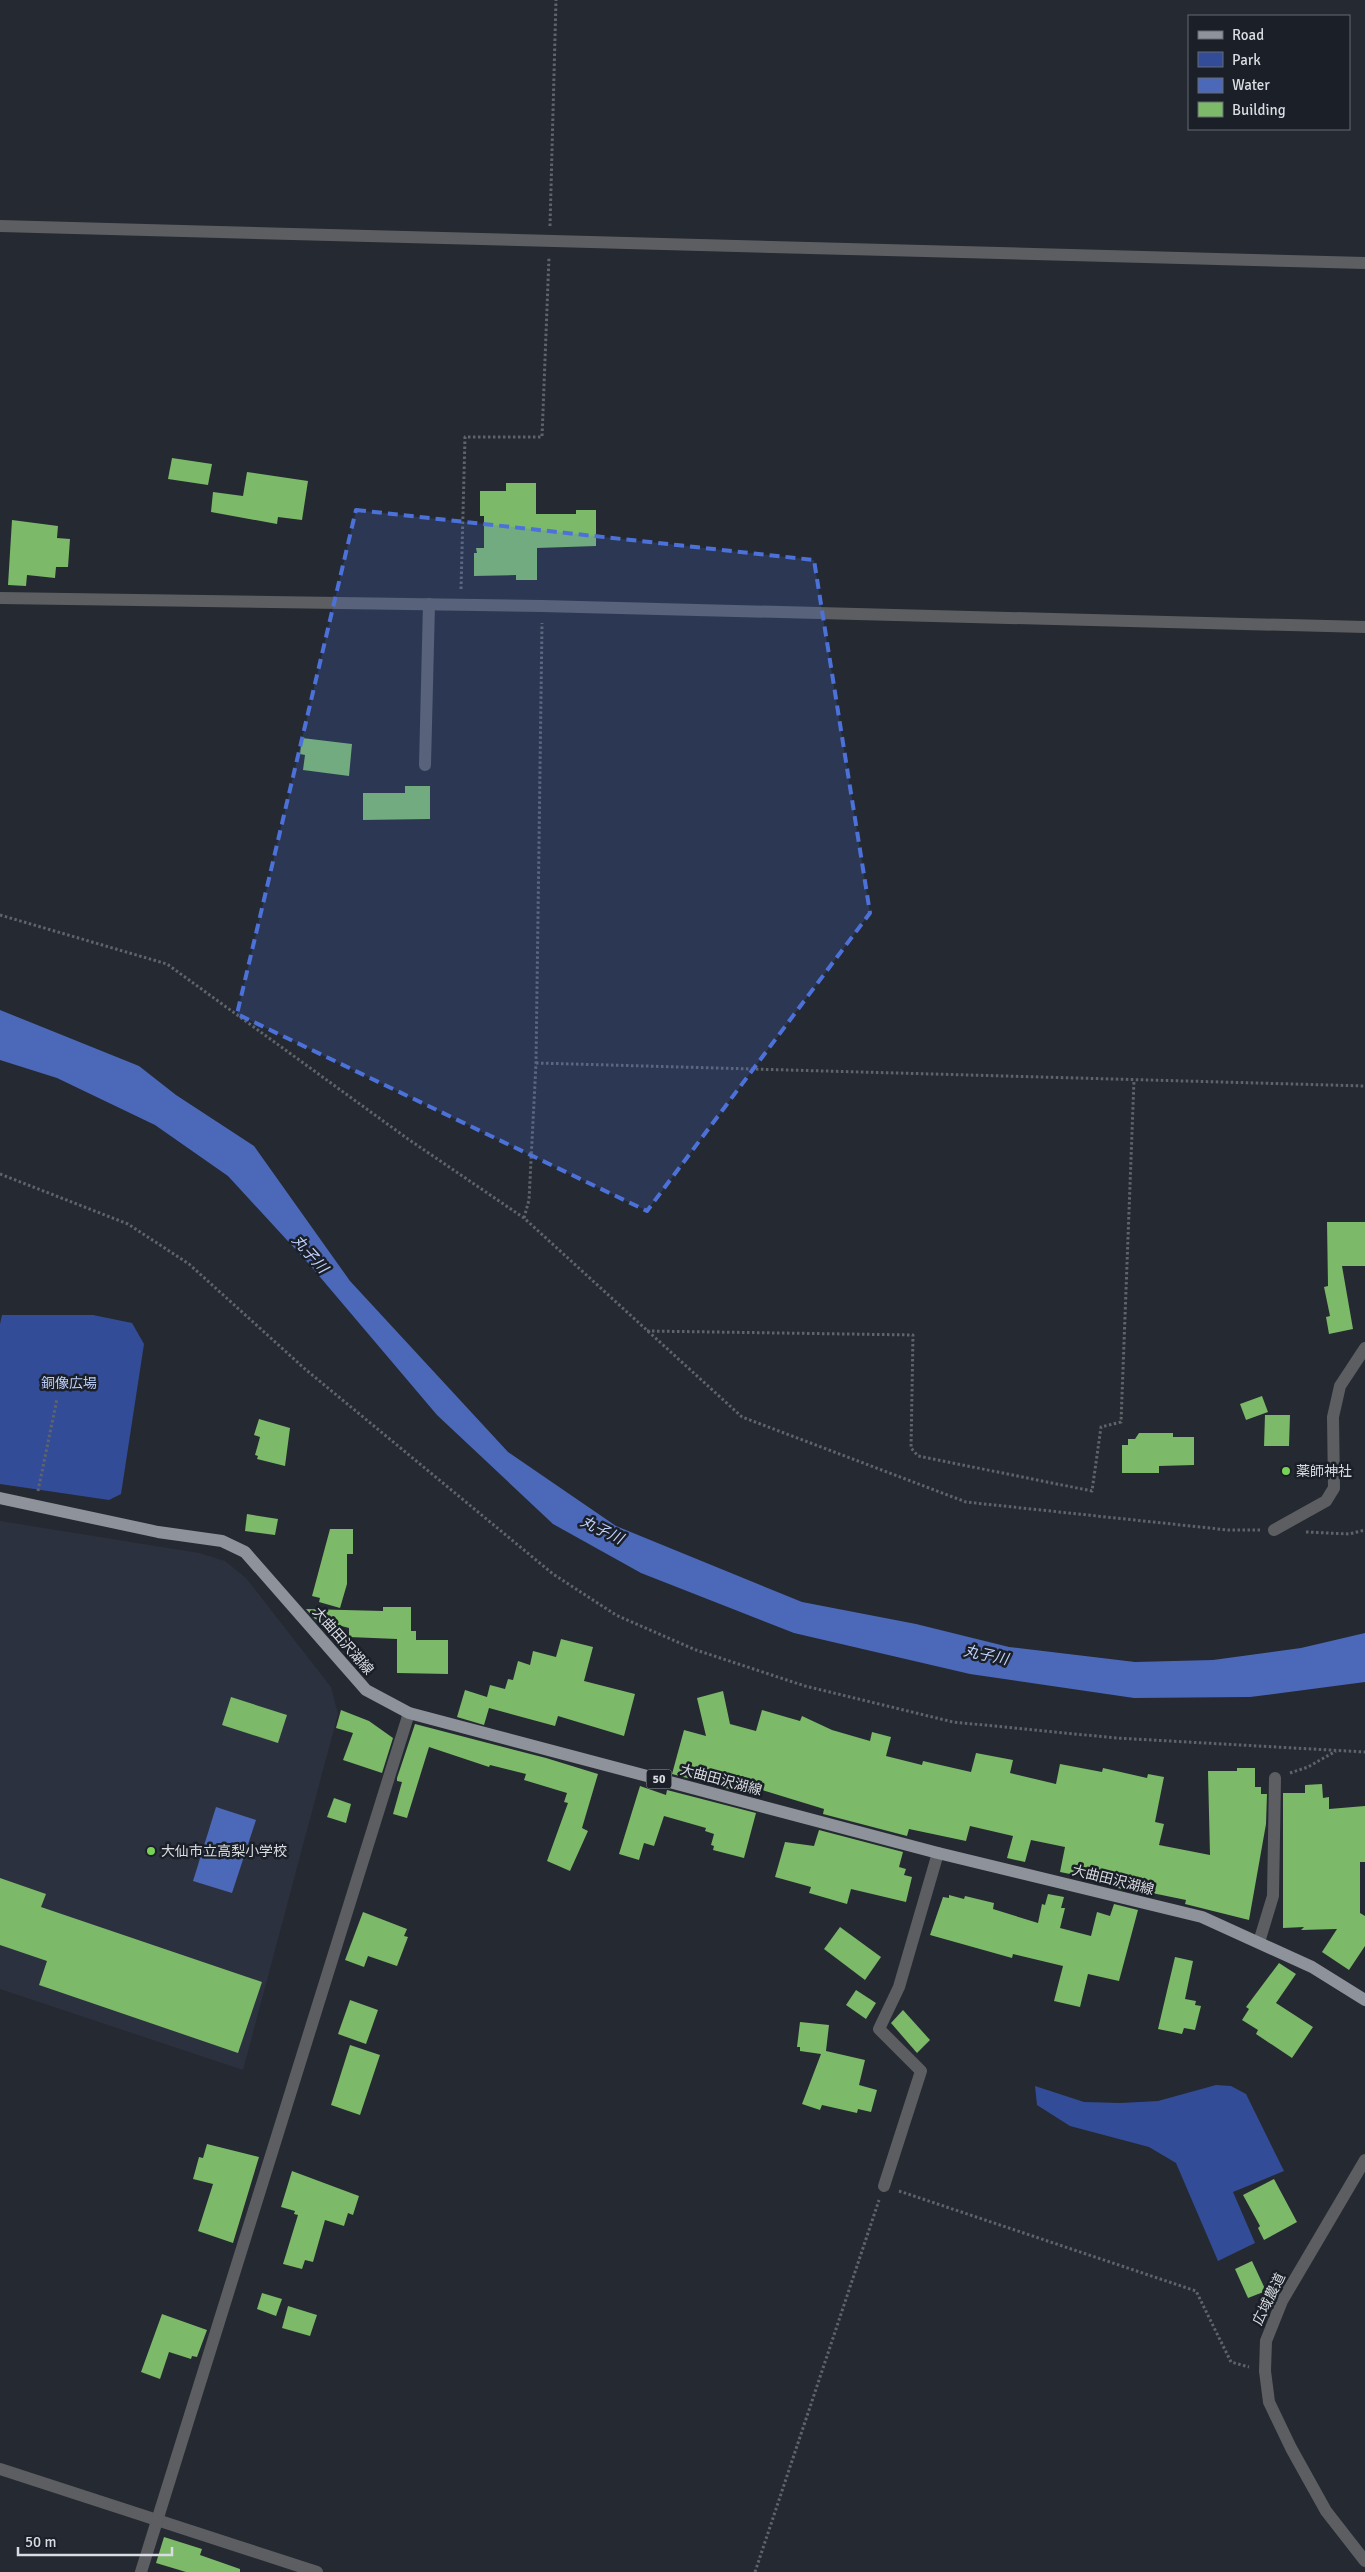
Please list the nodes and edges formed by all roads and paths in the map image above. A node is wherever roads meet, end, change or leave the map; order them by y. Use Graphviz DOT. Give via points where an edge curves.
graph roads {
  1 [pos="556,0"];
  2 [pos="0,226"];
  3 [pos="550,241"];
  4 [pos="1365,263"];
  5 [pos="0,598"];
  6 [pos="429,604"];
  7 [pos="460,605"];
  8 [pos="542,606"];
  9 [pos="1365,627"];
  10 [pos="426,765"];
  11 [pos="0,915"];
  12 [pos="536,1063"];
  13 [pos="1134,1080"];
  14 [pos="1365,1086"];
  15 [pos="0,1174"];
  16 [pos="524,1218"];
  17 [pos="647,1331"];
  18 [pos="1365,1348"];
  19 [pos="57,1399"];
  20 [pos="0,1498"];
  21 [pos="35,1504"];
  22 [pos="1274,1530"];
  23 [pos="1365,1530"];
  24 [pos="1302,1532"];
  25 [pos="409,1713"];
  26 [pos="1336,1751"];
  27 [pos="1365,1752"];
  28 [pos="1275,1778"];
  29 [pos="938,1853"];
  30 [pos="1259,1942"];
  31 [pos="1365,2000"];
  32 [pos="1365,2160"];
  33 [pos="884,2186"];
  34 [pos="1265,2371"];
  35 [pos="0,2469"];
  36 [pos="158,2521"];
  37 [pos="1365,2561"];
  38 [pos="141,2572"];
  39 [pos="317,2572"];
  40 [pos="754,2572"];
  1 -- 3 [label="path"];
  2 -- 3 [label="street"];
  3 -- 4 [label="street"];
  3 -- 7 [label="path" via="542,437 465,438"];
  5 -- 6 [label="street"];
  6 -- 7 [label="street"];
  6 -- 10 [label="street"];
  7 -- 8 [label="street"];
  8 -- 9 [label="street"];
  8 -- 12 [label="path"];
  11 -- 16 [label="path" via="167,964 408,1139"];
  12 -- 13 [label="path"];
  12 -- 16 [label="path" via="529,1200"];
  13 -- 14 [label="path"];
  13 -- 17 [label="path" via="1121,1422 1102,1427 1092,1491 918,1456 911,1448 913,1335"];
  15 -- 26 [label="path" via="128,1224 189,1264 305,1369 553,1574 616,1615 696,1650 805,1686 953,1722 1116,1738"];
  16 -- 17 [label="path"];
  17 -- 22 [label="path" via="742,1418 966,1502 1228,1530"];
  18 -- 22 [label="street" via="1340,1386 1333,1417 1334,1488 1326,1501"];
  19 -- 21 [label="path"];
  20 -- 21 [label="main road, 大曲田沢湖線 / 50"];
  21 -- 25 [label="main road, 大曲田沢湖線 / 50" via="158,1532 222,1541 245,1552 366,1690"];
  23 -- 24 [label="path" via="1350,1534"];
  25 -- 29 [label="main road, 大曲田沢湖線 / 50"];
  25 -- 36 [label="street"];
  26 -- 27 [label="path"];
  26 -- 28 [label="path" via="1308,1767"];
  28 -- 30 [label="street" via="1273,1896"];
  29 -- 30 [label="main road, 大曲田沢湖線 / 50" via="1202,1917"];
  29 -- 33 [label="street" via="899,1988 879,2029 921,2071"];
  30 -- 31 [label="main road, 大曲田沢湖線 / 50" via="1312,1967"];
  32 -- 34 [label="street, 広域農道" via="1282,2301 1266,2341"];
  33 -- 34 [label="path" via="1196,2291 1231,2362"];
  33 -- 40 [label="path"];
  34 -- 37 [label="street, 広域農道" via="1269,2402 1291,2448 1326,2511"];
  35 -- 36 [label="street"];
  36 -- 38 [label="street"];
  36 -- 39 [label="street"];
}
